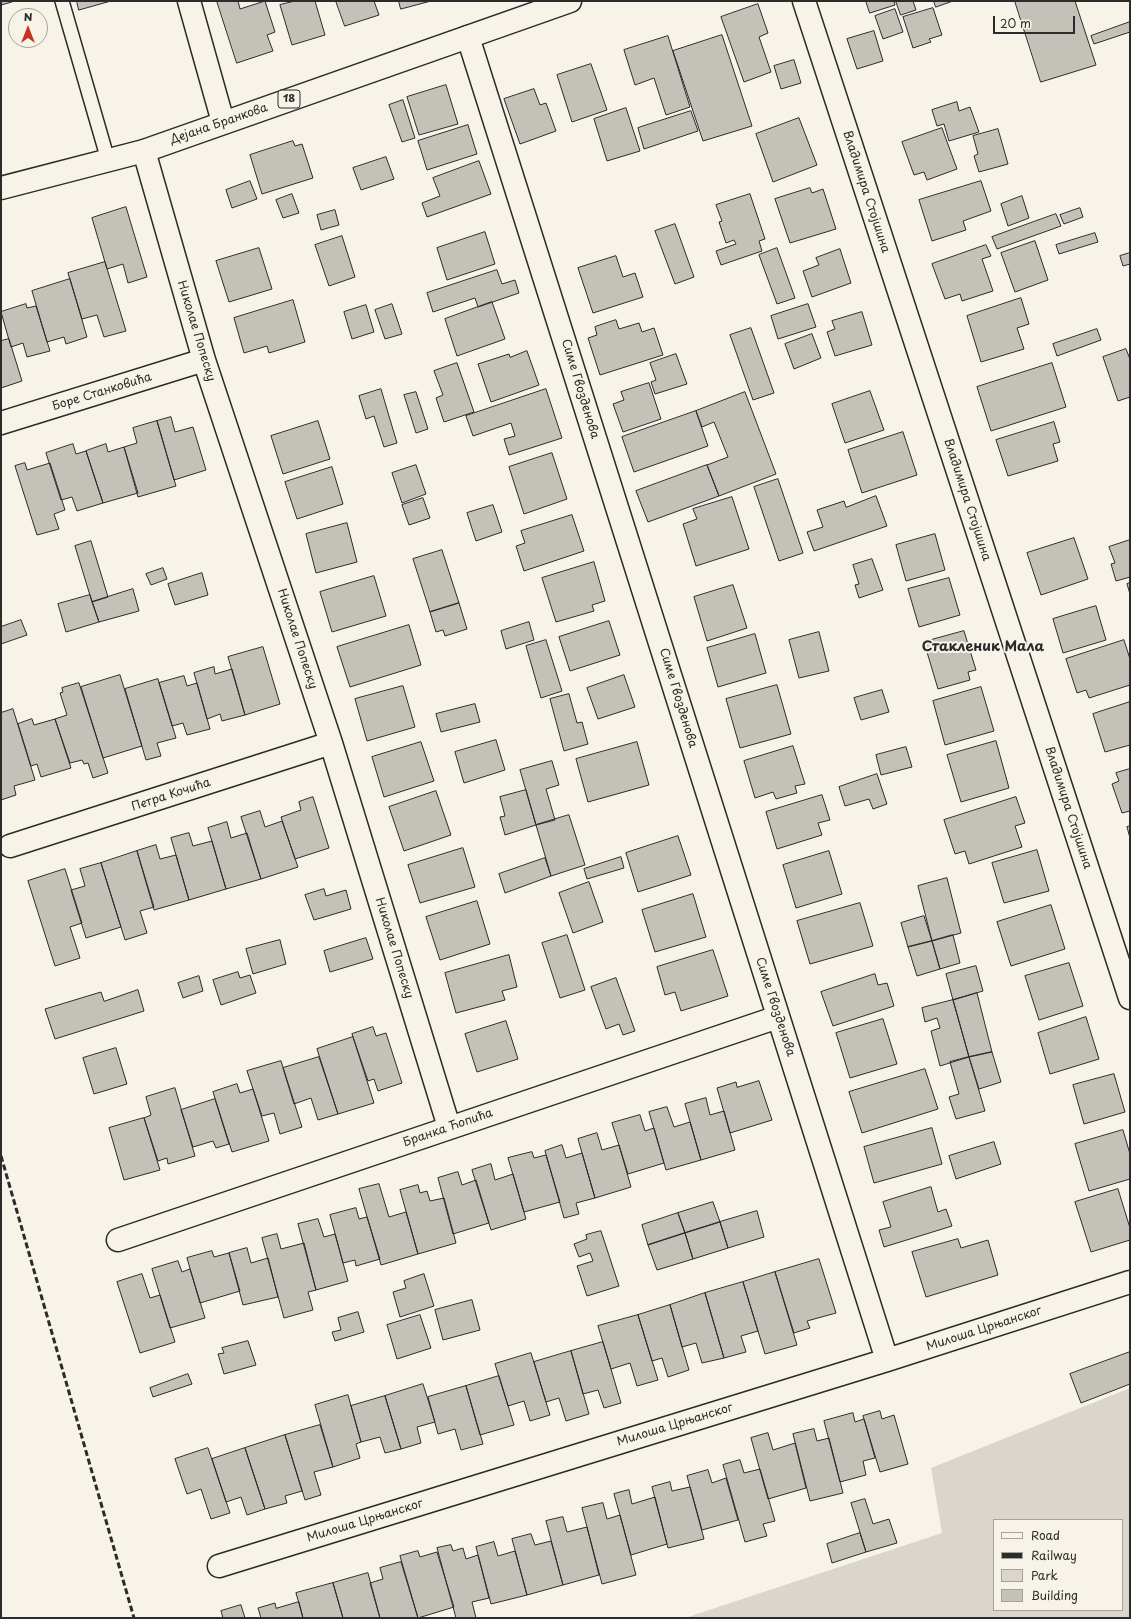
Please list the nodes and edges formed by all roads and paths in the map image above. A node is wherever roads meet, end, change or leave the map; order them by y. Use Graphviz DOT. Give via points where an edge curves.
graph roads {
  1 [pos="62,1"];
  2 [pos="189,1"];
  3 [pos="804,1"];
  4 [pos="556,3"];
  5 [pos="468,37"];
  6 [pos="224,122"];
  7 [pos="144,150"];
  8 [pos="108,160"];
  9 [pos="1,188"];
  10 [pos="204,360"];
  11 [pos="1,423"];
  12 [pos="331,743"];
  13 [pos="10,846"];
  14 [pos="1130,998"];
  15 [pos="778,1016"];
  16 [pos="449,1127"];
  17 [pos="118,1240"];
  18 [pos="1130,1282"];
  19 [pos="887,1360"];
  20 [pos="219,1566"];
  1 -- 8 [label="lane"];
  2 -- 6 [label="street"];
  3 -- 14 [label="street, Владимира Стојшина"];
  4 -- 5 [label="street, Дејана Бранкова / 18"];
  5 -- 6 [label="street, Дејана Бранкова / 18"];
  5 -- 15 [label="street, Симе Гвозденова"];
  6 -- 7 [label="street, Дејана Бранкова / 18"];
  7 -- 8 [label="street, Дејана Бранкова / 18"];
  7 -- 10 [label="street, Николае Попеску"];
  8 -- 9 [label="street, Дејана Бранкова / 18"];
  10 -- 11 [label="street, Боре Станковића"];
  10 -- 12 [label="street, Николае Попеску"];
  12 -- 13 [label="street, Петра Кочића"];
  12 -- 16 [label="street, Николае Попеску"];
  15 -- 16 [label="street, Бранка Ћопића"];
  15 -- 19 [label="street, Симе Гвозденова"];
  16 -- 17 [label="street, Бранка Ћопића"];
  18 -- 19 [label="street, Милоша Црњанског"];
  19 -- 20 [label="street, Милоша Црњанског"];
}
